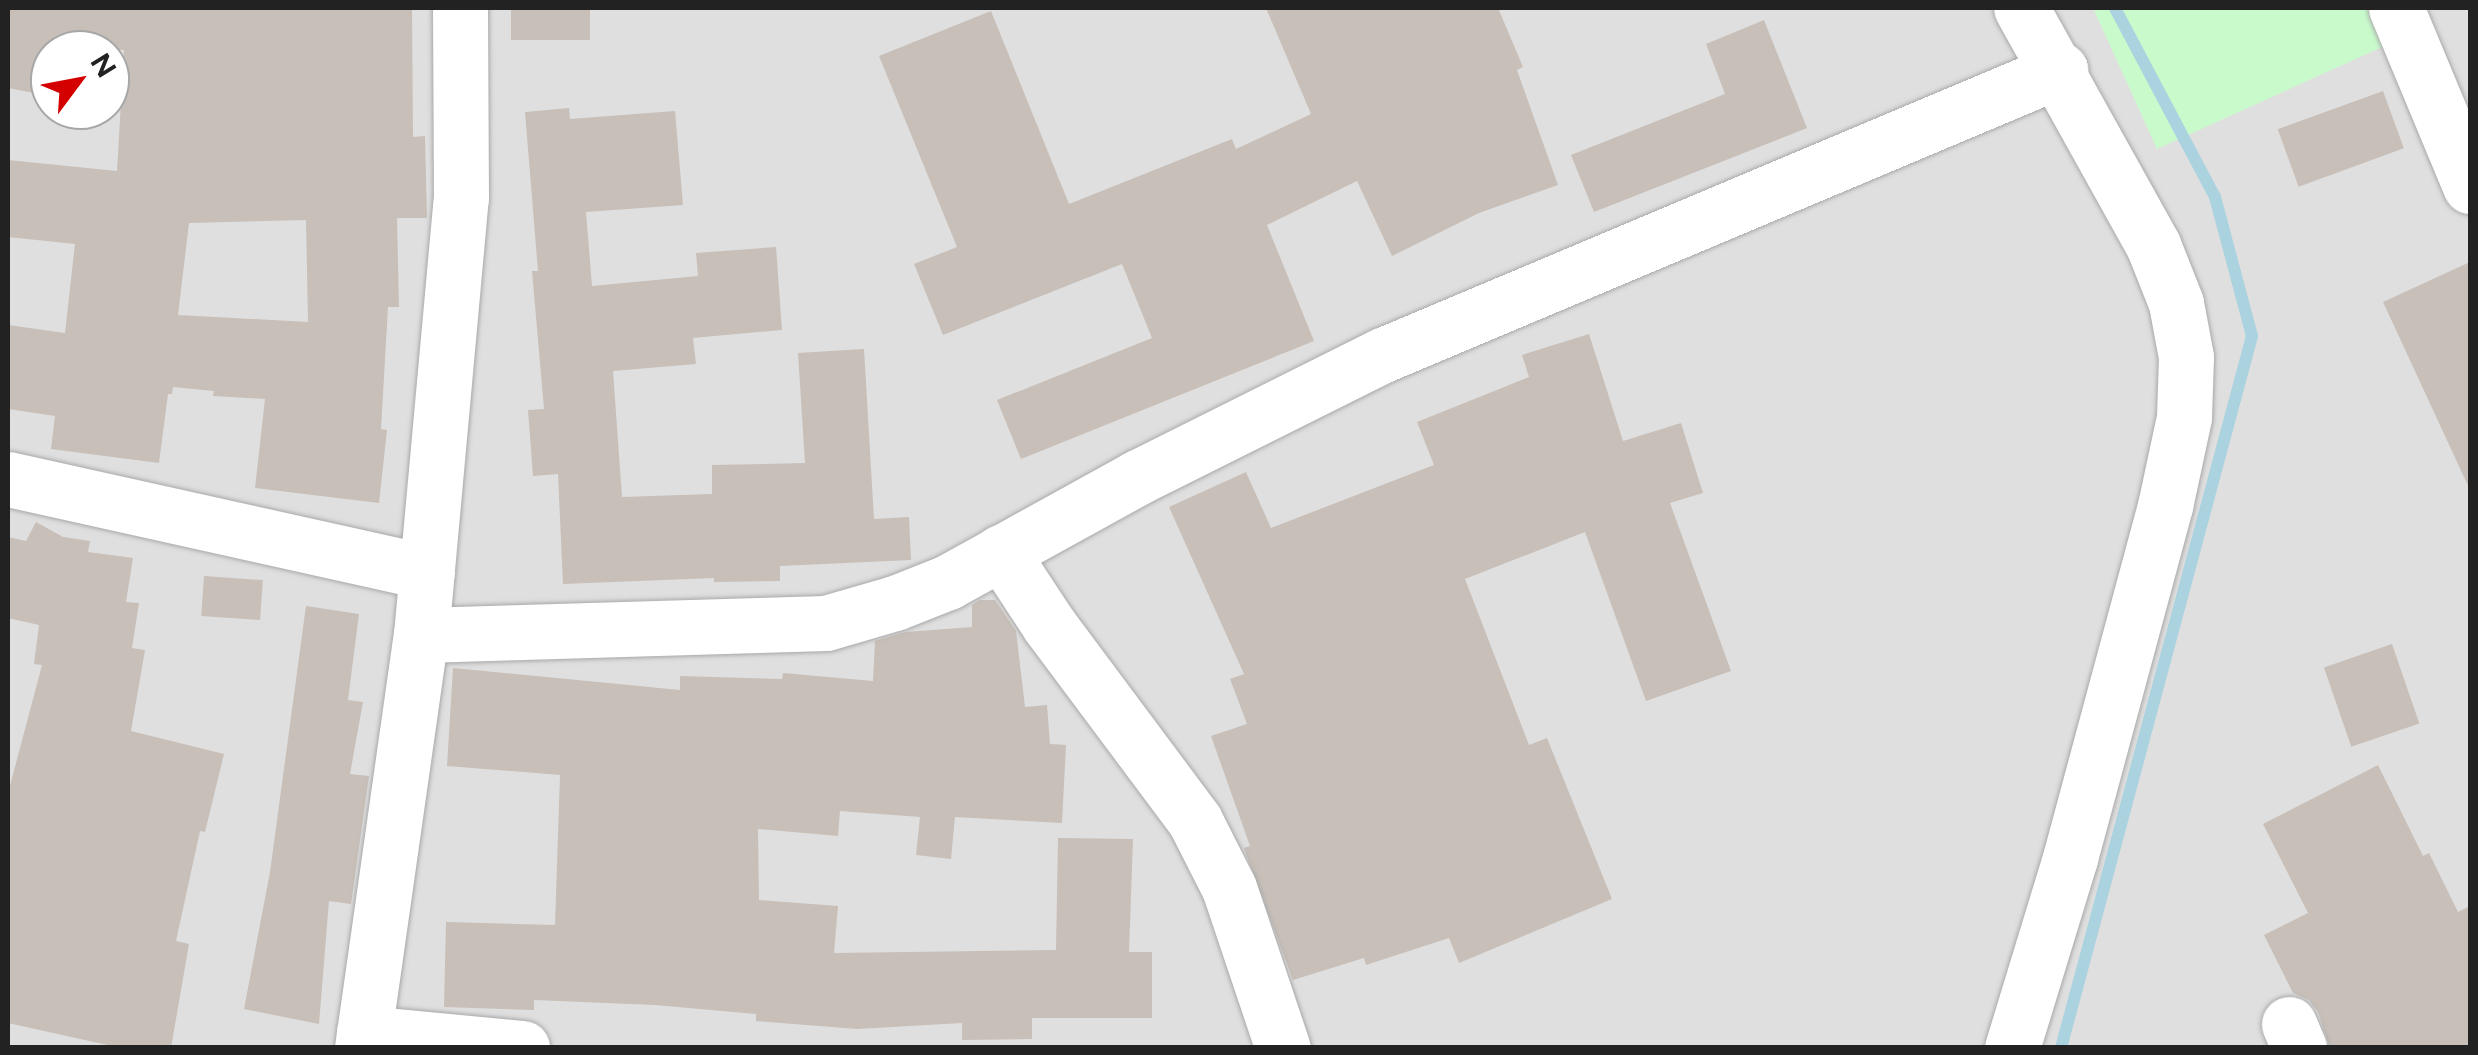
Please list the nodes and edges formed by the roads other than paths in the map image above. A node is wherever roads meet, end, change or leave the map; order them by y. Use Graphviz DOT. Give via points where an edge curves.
graph roads {
  1 [pos="460,8"];
  2 [pos="2021,8"];
  3 [pos="2396,8"];
  4 [pos="2060,70"];
  5 [pos="2458,132"];
  6 [pos="2470,186"];
  7 [pos="8,479"];
  8 [pos="1001,552"];
  9 [pos="427,572"];
  10 [pos="422,636"];
  11 [pos="363,1040"];
  12 [pos="522,1048"];
  13 [pos="1283,1048"];
  14 [pos="2012,1048"];
  1 -- 9 [label="street" via="462,198"];
  2 -- 4 [label="street"];
  3 -- 5 [label="street"];
  4 -- 8 [label="street" via="1383,355"];
  4 -- 14 [label="street" via="2154,245 2176,303 2186,357 2184,417 2070,858"];
  5 -- 6 [label="street"];
  7 -- 9 [label="street"];
  8 -- 10 [label="street" via="948,582 826,622"];
  8 -- 13 [label="street" via="1195,821 1229,888"];
  9 -- 10 [label="street"];
  10 -- 11 [label="street"];
  11 -- 12 [label="street"];
}
